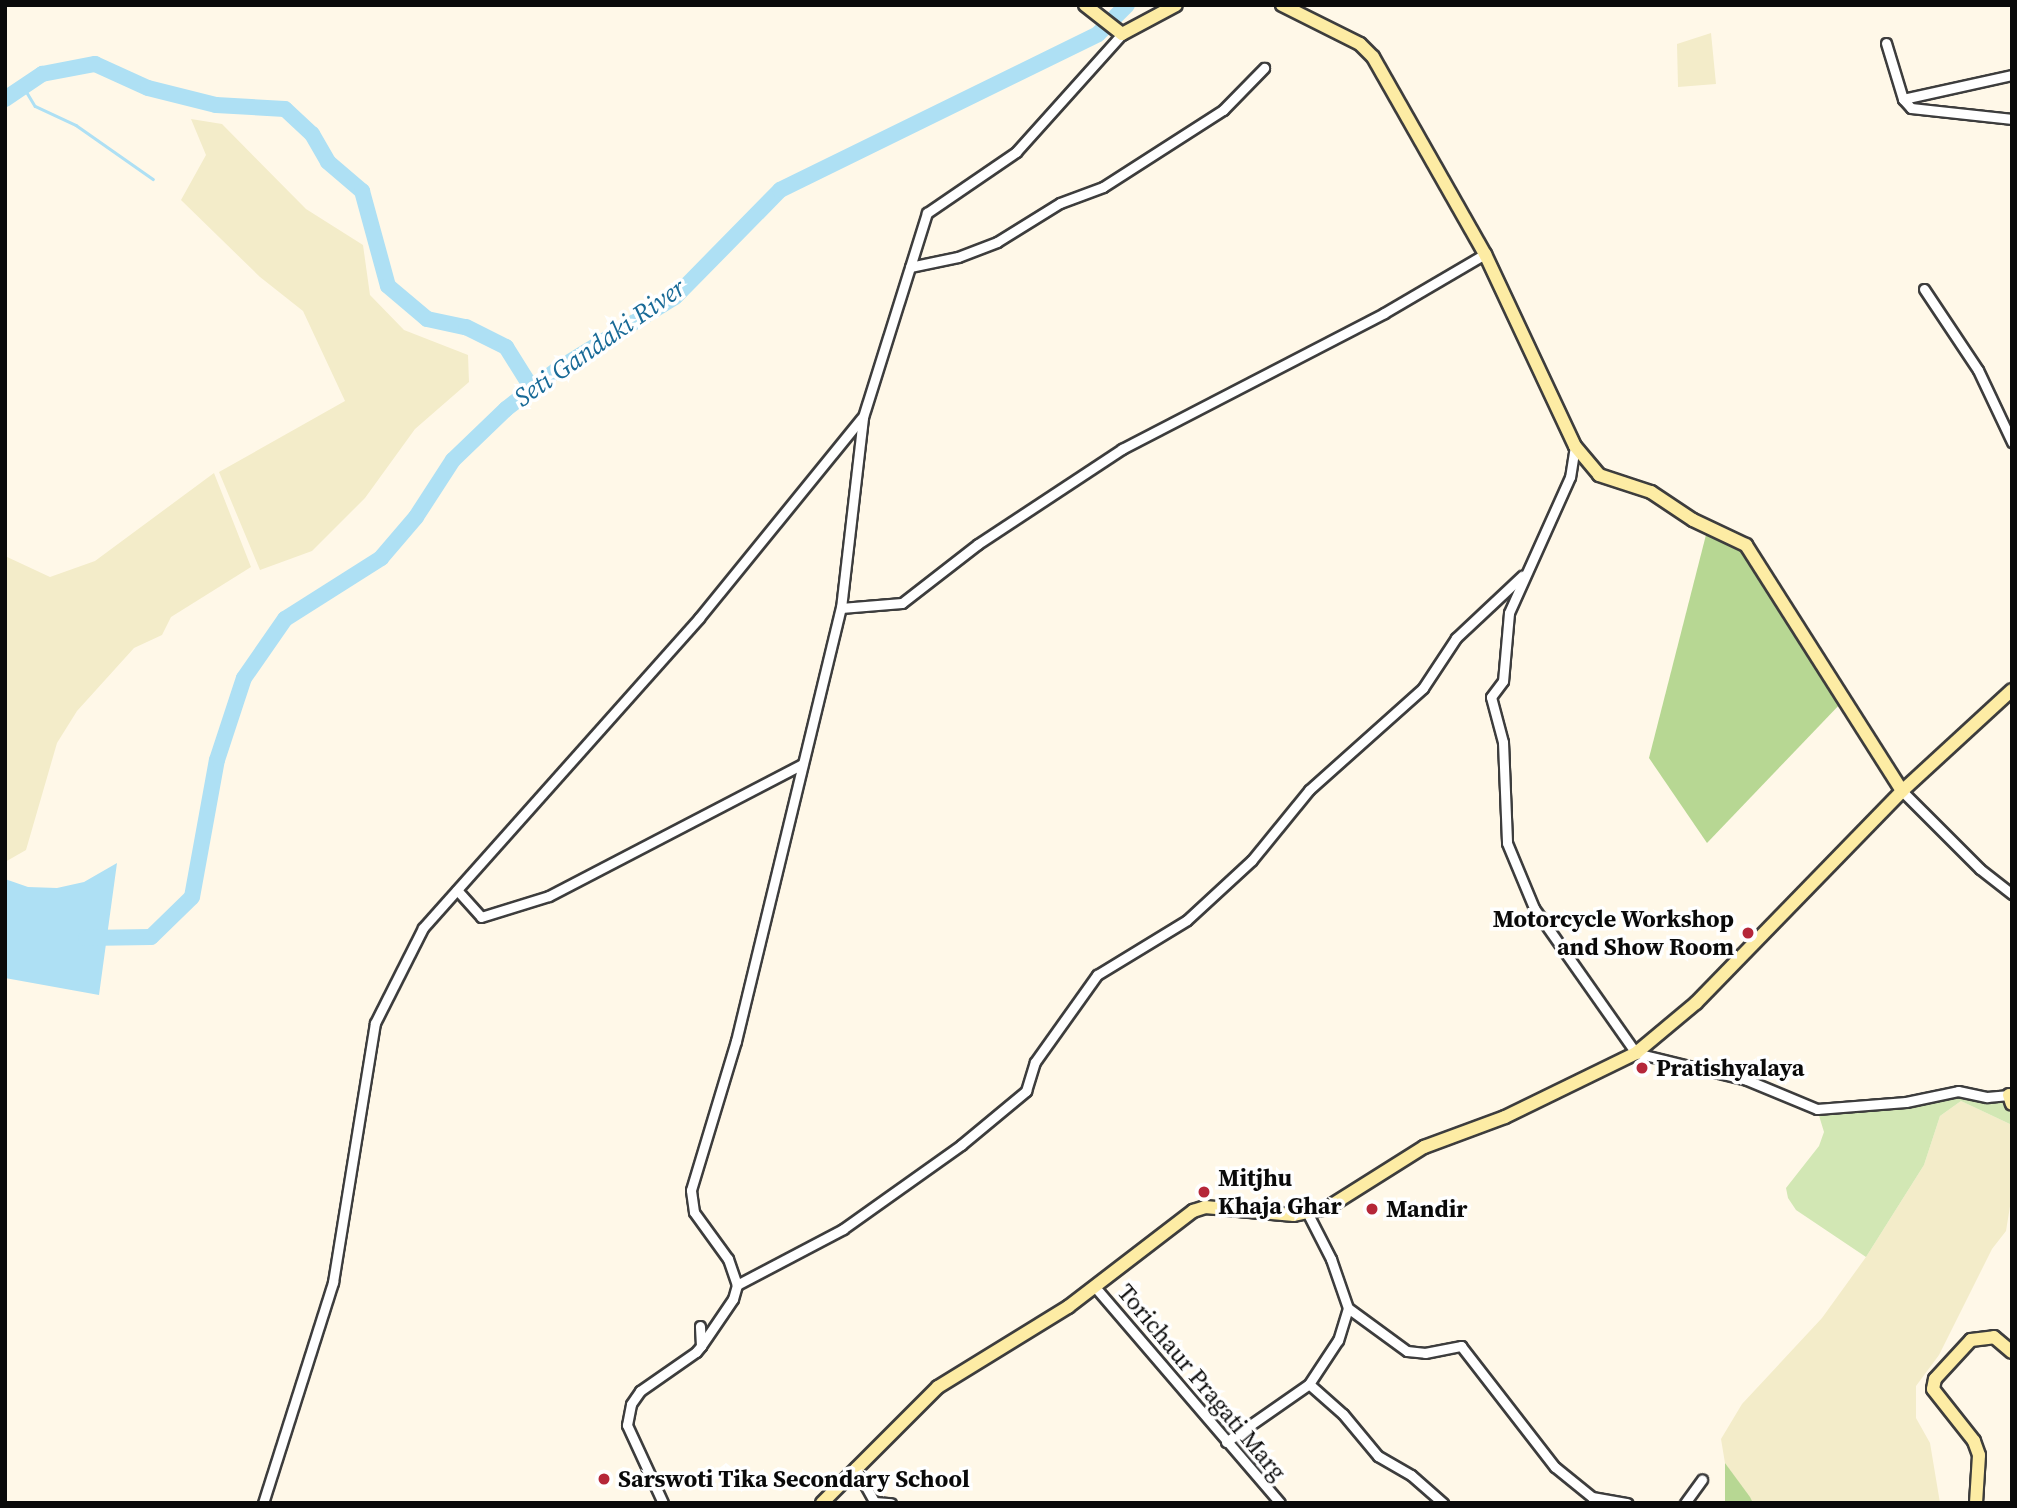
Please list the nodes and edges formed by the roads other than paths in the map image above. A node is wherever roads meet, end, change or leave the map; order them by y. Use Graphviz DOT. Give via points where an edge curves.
graph roads {
  1 [pos="1085,5"];
  2 [pos="1176,5"];
  3 [pos="1282,5"];
  4 [pos="1122,34"];
  5 [pos="1886,44"];
  6 [pos="1264,68"];
  7 [pos="2012,75"];
  8 [pos="1903,99"];
  9 [pos="2012,119"];
  10 [pos="1485,254"];
  11 [pos="910,267"];
  12 [pos="1924,289"];
  13 [pos="863,417"];
  14 [pos="2012,442"];
  15 [pos="1575,446"];
  16 [pos="1522,576"];
  17 [pos="841,608"];
  18 [pos="2012,690"];
  19 [pos="801,765"];
  20 [pos="1902,791"];
  21 [pos="457,890"];
  22 [pos="2012,894"];
  23 [pos="1636,1053"];
  24 [pos="2011,1098"];
  25 [pos="1308,1214"];
  26 [pos="737,1285"];
  27 [pos="1095,1287"];
  28 [pos="1348,1308"];
  29 [pos="700,1325"];
  30 [pos="701,1346"];
  31 [pos="2012,1352"];
  32 [pos="1309,1384"];
  33 [pos="1226,1443"];
  34 [pos="855,1467"];
  35 [pos="1702,1480"];
  36 [pos="875,1502"];
  37 [pos="263,1503"];
  38 [pos="663,1503"];
  39 [pos="822,1503"];
  40 [pos="891,1503"];
  41 [pos="1280,1503"];
  42 [pos="1443,1503"];
  43 [pos="1626,1503"];
  44 [pos="1685,1503"];
  45 [pos="1976,1503"];
  1 -- 4 [label="main road"];
  2 -- 4 [label="main road"];
  3 -- 10 [label="main road" via="1368,50"];
  4 -- 11 [label="street" via="1016,152 927,213"];
  5 -- 8 [label="street"];
  6 -- 11 [label="street" via="1223,110 1103,187 1055,206 997,242 958,257"];
  7 -- 8 [label="street"];
  8 -- 9 [label="street" via="1911,108 1923,111"];
  10 -- 15 [label="main road"];
  10 -- 17 [label="street" via="1384,313 1122,449 978,544 902,603"];
  11 -- 13 [label="street"];
  12 -- 14 [label="street" via="1978,370"];
  13 -- 17 [label="street"];
  13 -- 21 [label="street" via="699,618"];
  15 -- 16 [label="street" via="1570,477"];
  15 -- 20 [label="main road" via="1599,475 1651,492 1693,520 1746,545"];
  16 -- 23 [label="street" via="1509,613 1503,681 1491,698 1503,742 1507,843 1534,908"];
  16 -- 26 [label="street" via="1456,638 1423,688 1309,790 1252,860 1187,919 1097,975 1035,1062 1026,1091 1008,1108 843,1229"];
  17 -- 19 [label="street"];
  18 -- 20 [label="main road"];
  19 -- 21 [label="street" via="549,896 481,917"];
  19 -- 26 [label="street" via="736,1041 691,1190 694,1212 728,1259"];
  20 -- 22 [label="street" via="1980,869"];
  20 -- 23 [label="main road" via="1696,1003"];
  21 -- 37 [label="street" via="423,928 375,1023 333,1282"];
  23 -- 24 [label="street" via="1747,1080 1817,1109 1906,1102 1958,1091"];
  23 -- 25 [label="main road" via="1505,1117 1424,1147 1333,1205"];
  25 -- 27 [label="main road" via="1200,1208"];
  25 -- 28 [label="street" via="1331,1259"];
  26 -- 30 [label="street" via="733,1299"];
  27 -- 33 [label="street, Torichaur Pragati Marg" via="1183,1385"];
  27 -- 34 [label="main road" via="1020,1340 938,1387"];
  28 -- 32 [label="street" via="1338,1340"];
  28 -- 43 [label="street" via="1407,1351 1425,1353 1461,1346 1555,1467 1592,1497"];
  29 -- 30 [label="street"];
  30 -- 38 [label="street" via="640,1391 631,1404 627,1425"];
  31 -- 45 [label="main road" via="1994,1337 1971,1340 1935,1379 1933,1389 1974,1441 1979,1455"];
  32 -- 33 [label="street"];
  32 -- 42 [label="street" via="1343,1414 1378,1456 1411,1475"];
  33 -- 41 [label="street, Torichaur Pragati Marg"];
  34 -- 36 [label="street"];
  34 -- 39 [label="main road"];
  35 -- 44 [label="street"];
  36 -- 40 [label="street"];
}
